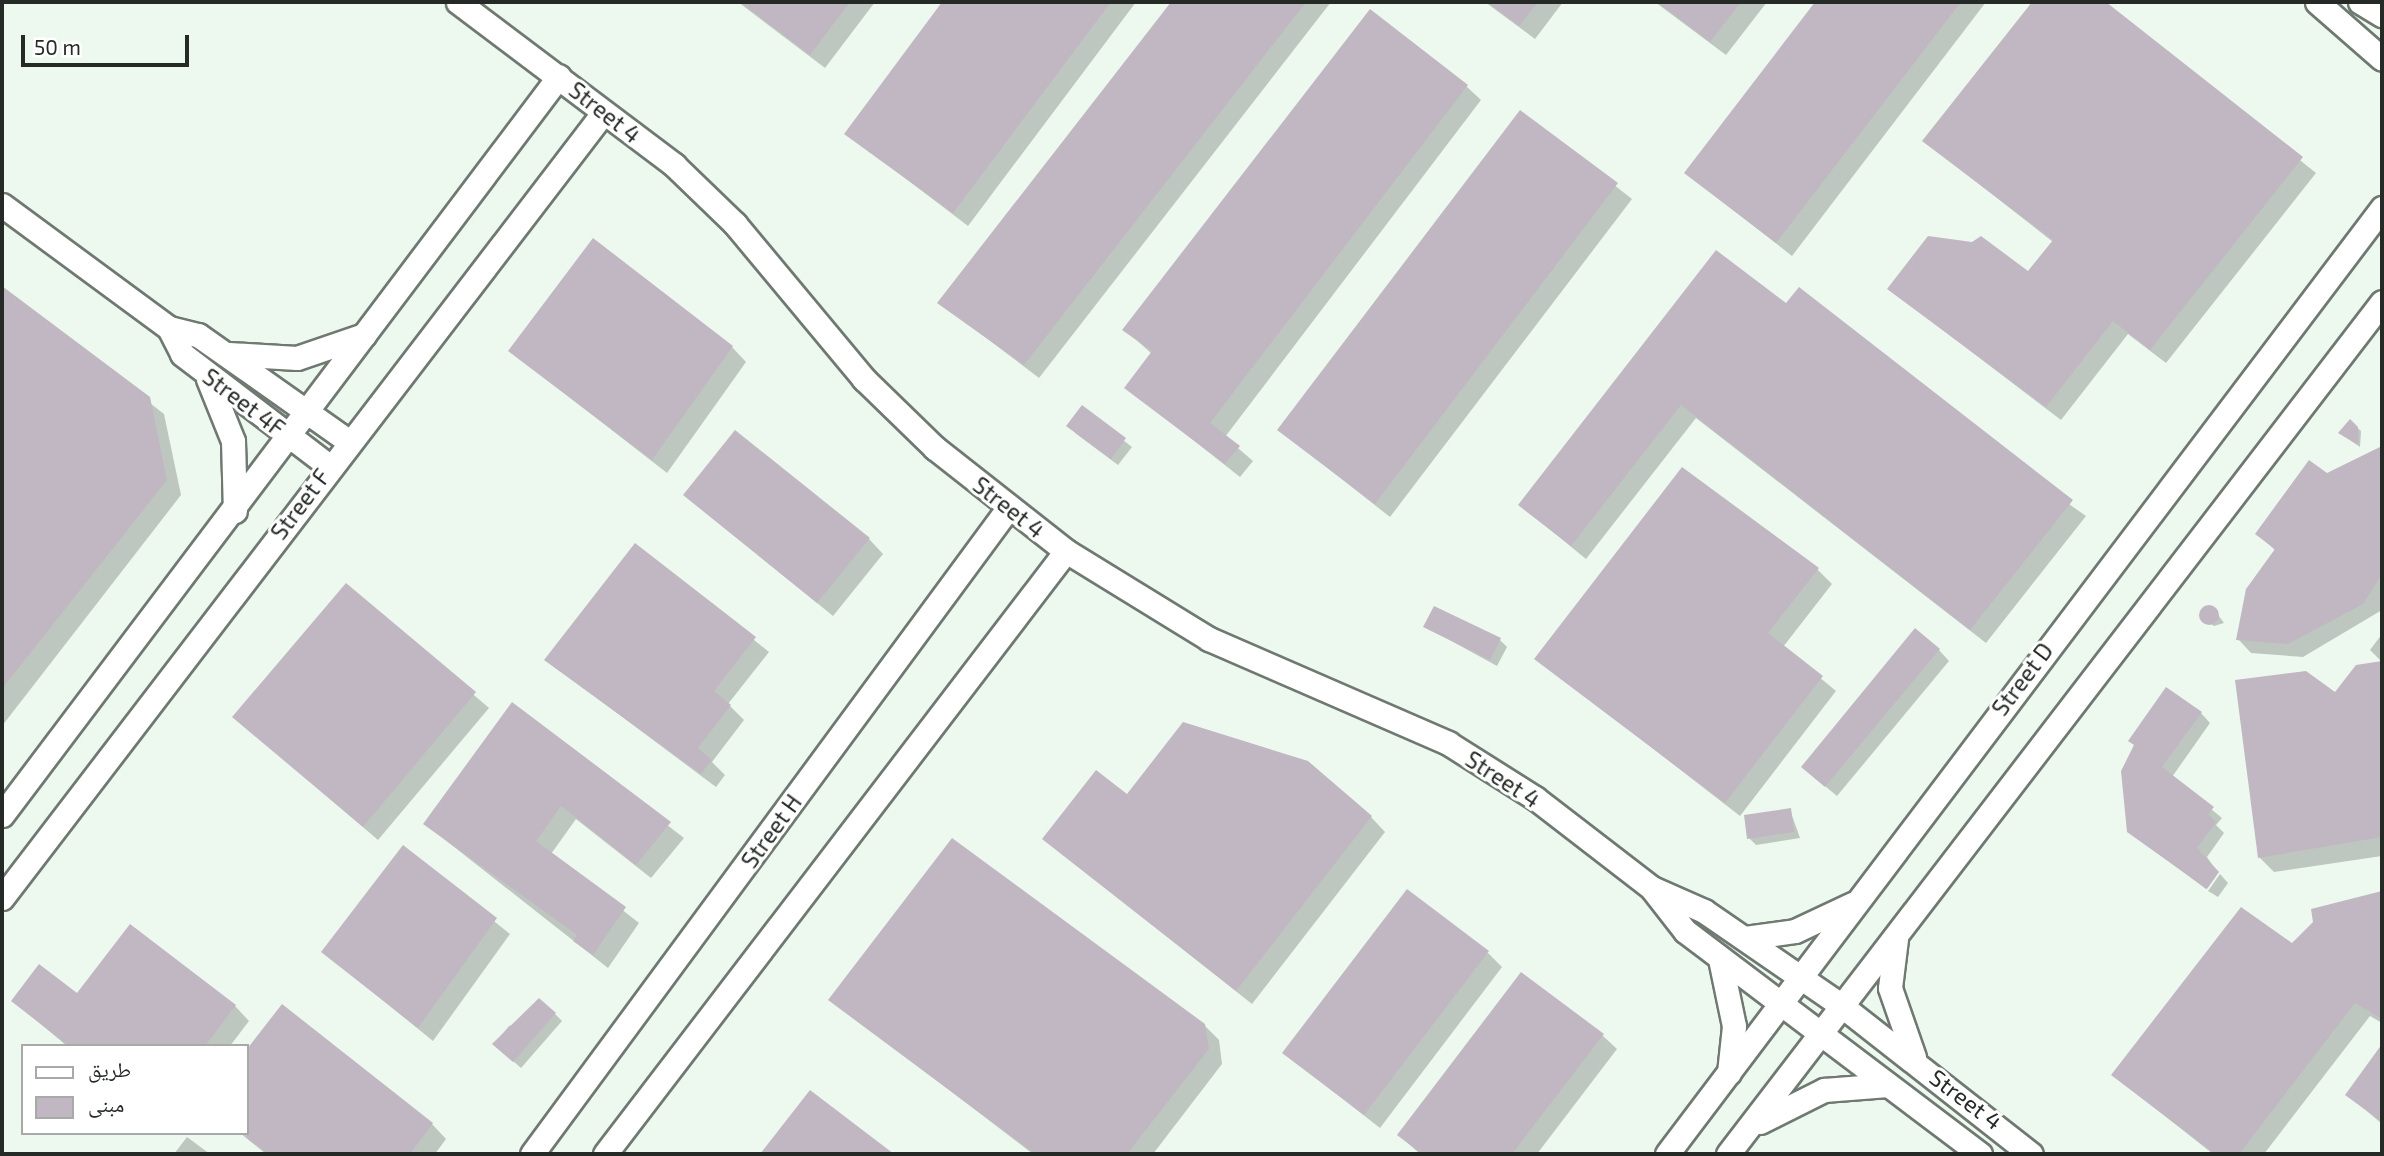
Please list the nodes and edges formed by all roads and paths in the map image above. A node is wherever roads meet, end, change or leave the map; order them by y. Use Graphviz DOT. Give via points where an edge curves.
graph roads {
  1 [pos="458,2"];
  2 [pos="2318,2"];
  3 [pos="2360,2"];
  4 [pos="2382,15"];
  5 [pos="2382,59"];
  6 [pos="559,76"];
  7 [pos="603,113"];
  8 [pos="2,205"];
  9 [pos="2382,208"];
  10 [pos="2382,302"];
  11 [pos="169,328"];
  12 [pos="370,332"];
  13 [pos="220,352"];
  14 [pos="205,373"];
  15 [pos="307,412"];
  16 [pos="289,436"];
  17 [pos="348,440"];
  18 [pos="329,466"];
  19 [pos="1009,507"];
  20 [pos="235,511"];
  21 [pos="1066,551"];
  22 [pos="2,815"];
  23 [pos="1651,888"];
  24 [pos="1863,897"];
  25 [pos="2,898"];
  26 [pos="1897,935"];
  27 [pos="1745,938"];
  28 [pos="1720,959"];
  29 [pos="1803,978"];
  30 [pos="1781,1006"];
  31 [pos="1843,1006"];
  32 [pos="1820,1035"];
  33 [pos="1917,1062"];
  34 [pos="1729,1073"];
  35 [pos="1888,1086"];
  36 [pos="1744,1134"];
  37 [pos="532,1154"];
  38 [pos="605,1154"];
  39 [pos="1667,1154"];
  40 [pos="1728,1154"];
  41 [pos="1980,1154"];
  42 [pos="2031,1154"];
  1 -- 6 [label="street, Street 4"];
  2 -- 5 [label="street"];
  3 -- 4 [label="street"];
  6 -- 7 [label="street, Street 4"];
  6 -- 12 [label="street"];
  7 -- 17 [label="street, Street F"];
  7 -- 19 [label="street, Street 4" via="674,165 735,224 864,379"];
  8 -- 11 [label="street, Street 4F"];
  9 -- 24 [label="street, Street D" via="2013,690"];
  10 -- 26 [label="street"];
  11 -- 13 [label="street, Street 4F" via="198,335"];
  11 -- 14 [label="street, Street 4F" via="182,354"];
  12 -- 13 [label="street" via="297,359"];
  12 -- 15 [label="street"];
  13 -- 15 [label="street, Street 4F"];
  14 -- 16 [label="street, Street 4F"];
  14 -- 20 [label="street" via="233,440"];
  15 -- 16 [label="street"];
  15 -- 17 [label="street, Street 4F"];
  16 -- 18 [label="street, Street 4F"];
  16 -- 20 [label="street"];
  17 -- 18 [label="street, Street F"];
  18 -- 25 [label="street, Street F"];
  19 -- 21 [label="street, Street 4"];
  19 -- 37 [label="street, Street H"];
  20 -- 22 [label="street"];
  21 -- 23 [label="street, Street 4" via="1209,639 1448,744 1535,798"];
  21 -- 38 [label="street"];
  23 -- 27 [label="street, Street 4"];
  23 -- 28 [label="street, Street 4" via="1685,931"];
  24 -- 27 [label="street" via="1819,922"];
  24 -- 29 [label="street, Street D"];
  26 -- 31 [label="street"];
  26 -- 33 [label="street" via="1892,1001"];
  27 -- 29 [label="street, Street 4"];
  28 -- 30 [label="street, Street 4"];
  28 -- 34 [label="street" via="1732,1003"];
  29 -- 30 [label="street, Street D"];
  29 -- 31 [label="street, Street 4"];
  30 -- 32 [label="street, Street 4"];
  30 -- 34 [label="street, Street D"];
  31 -- 32 [label="street"];
  31 -- 33 [label="street, Street 4"];
  32 -- 35 [label="street, Street 4"];
  32 -- 36 [label="street"];
  33 -- 42 [label="street, Street 4"];
  34 -- 39 [label="street, Street D"];
  35 -- 36 [label="street" via="1824,1090 1794,1101"];
  35 -- 41 [label="street, Street 4"];
  36 -- 40 [label="street"];
}
